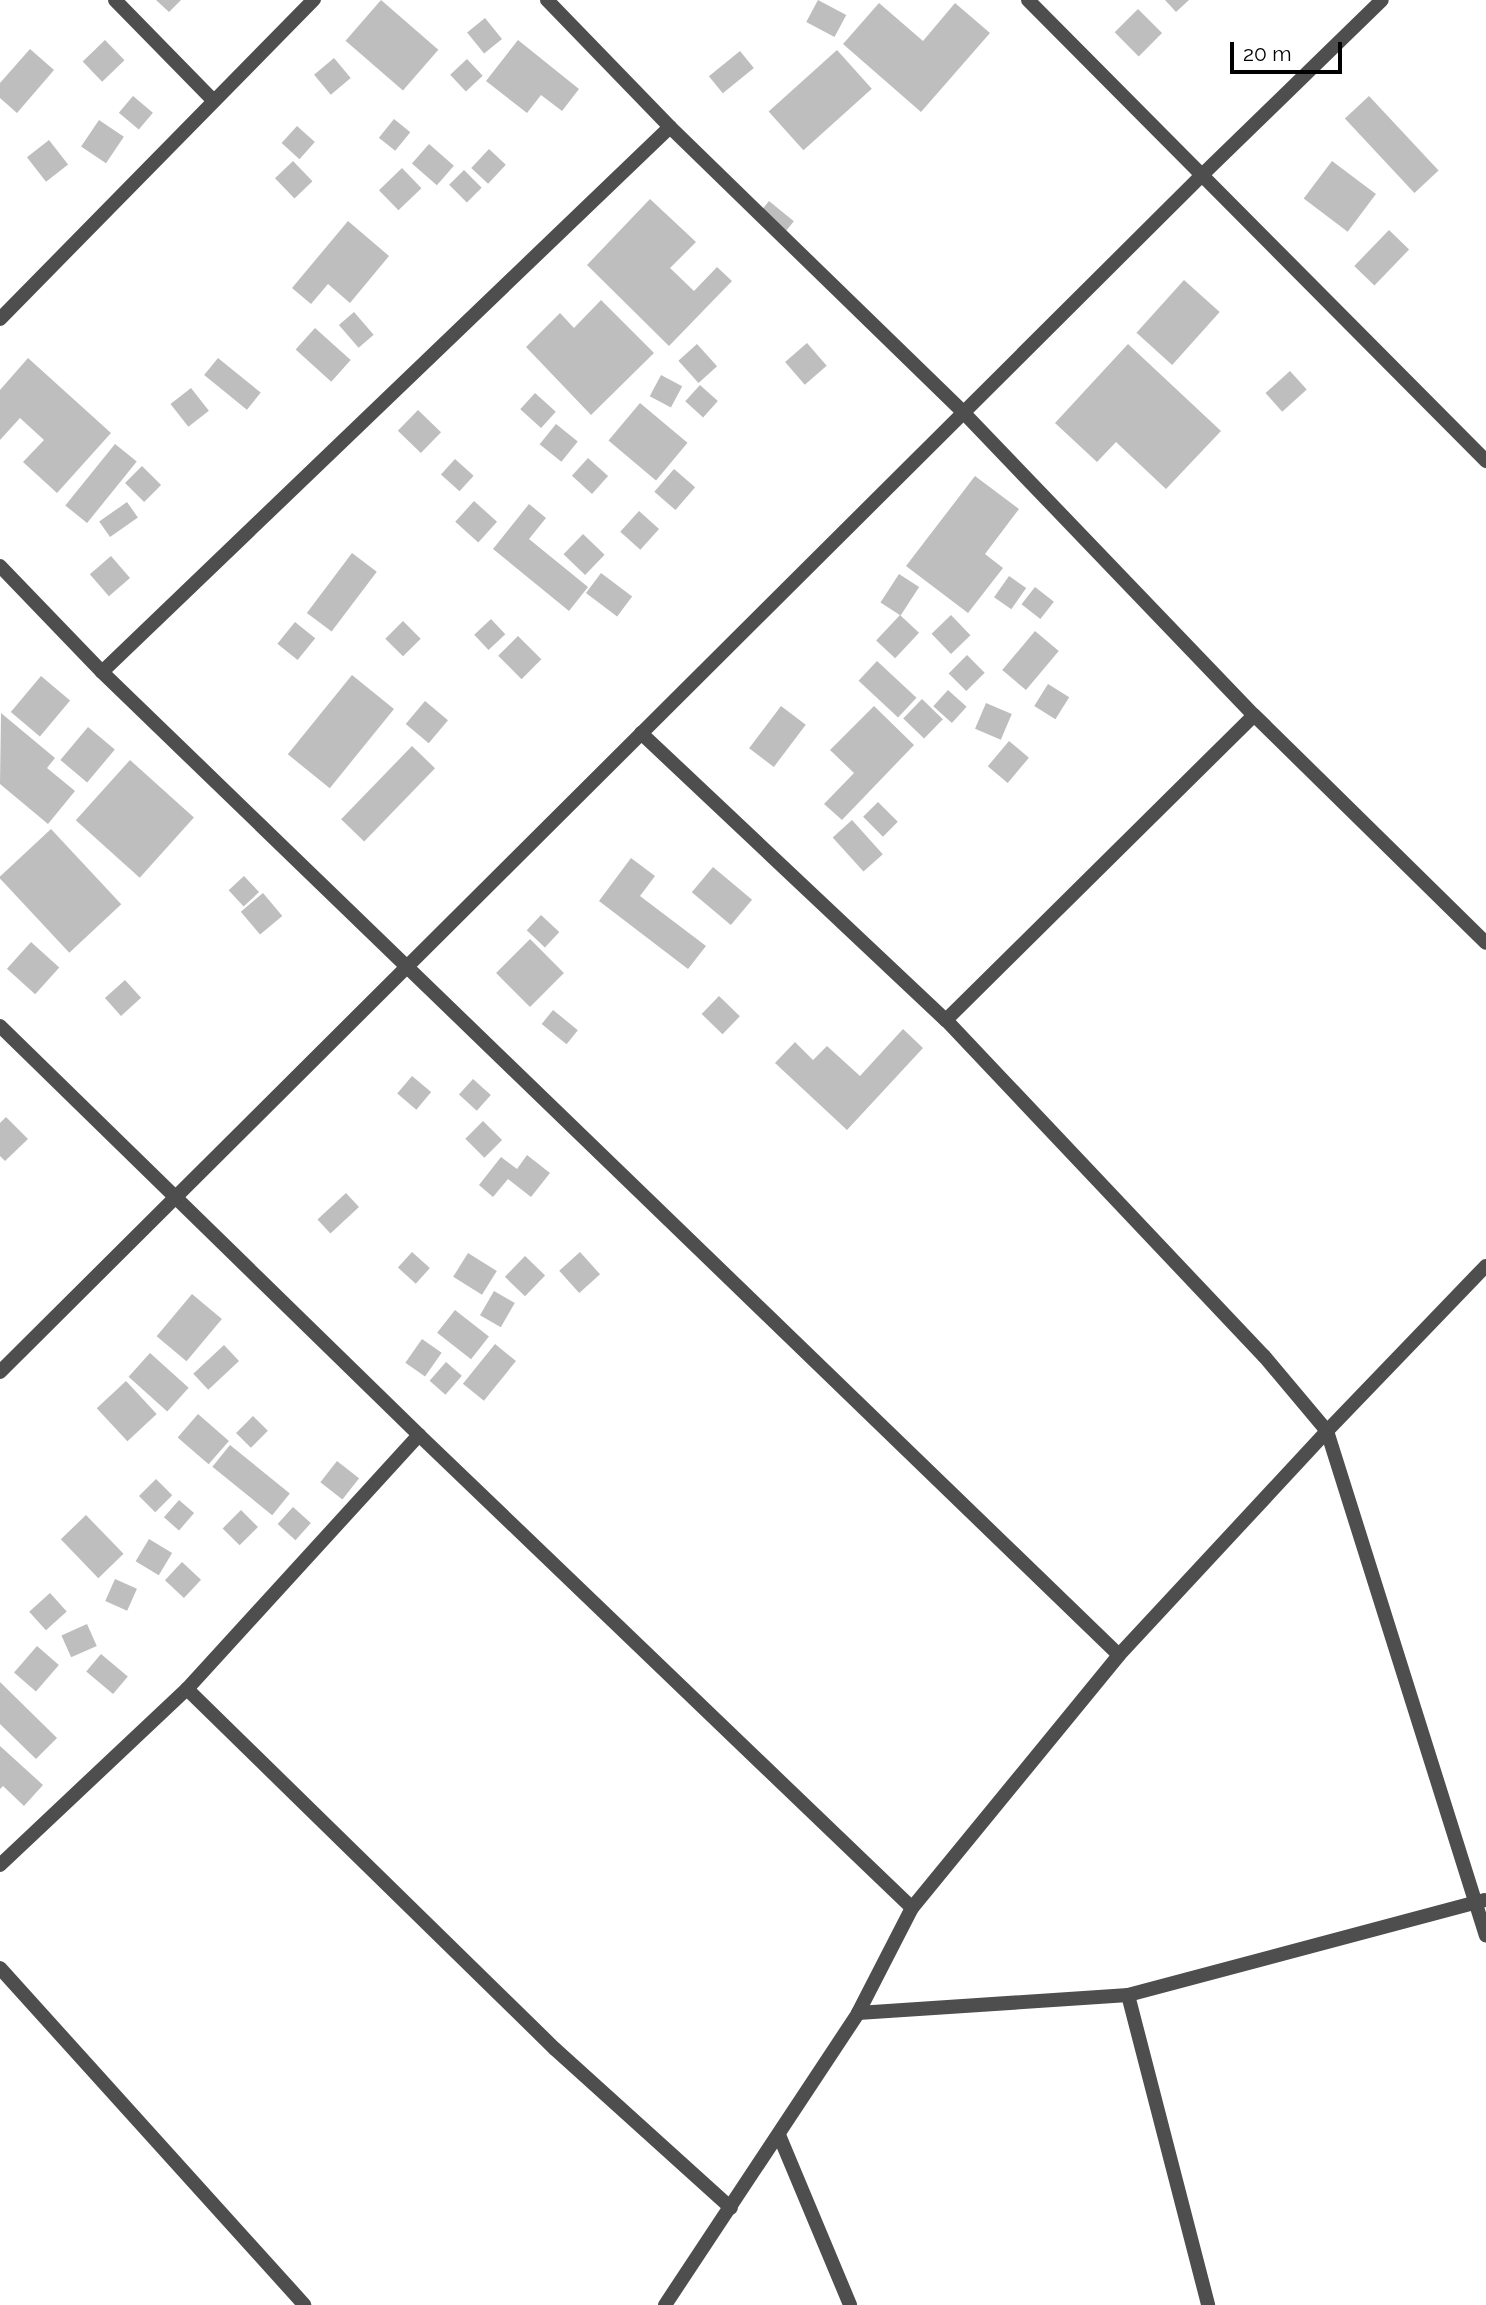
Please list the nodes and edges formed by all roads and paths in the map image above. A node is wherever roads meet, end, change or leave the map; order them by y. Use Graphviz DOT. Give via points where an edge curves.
graph roads {
  1 [pos="115,0"];
  2 [pos="314,0"];
  3 [pos="547,0"];
  4 [pos="1028,0"];
  5 [pos="1382,0"];
  6 [pos="213,100"];
  7 [pos="670,127"];
  8 [pos="1200,176"];
  9 [pos="0,319"];
  10 [pos="963,412"];
  11 [pos="1486,461"];
  12 [pos="0,566"];
  13 [pos="102,671"];
  14 [pos="1254,715"];
  15 [pos="641,733"];
  16 [pos="1486,943"];
  17 [pos="407,968"];
  18 [pos="946,1020"];
  19 [pos="0,1026"];
  20 [pos="177,1196"];
  21 [pos="1486,1266"];
  22 [pos="0,1372"];
  23 [pos="1327,1431"];
  24 [pos="419,1435"];
  25 [pos="1119,1655"];
  26 [pos="187,1689"];
  27 [pos="0,1865"];
  28 [pos="1482,1901"];
  29 [pos="912,1908"];
  30 [pos="1486,1936"];
  31 [pos="0,1968"];
  32 [pos="1128,1995"];
  33 [pos="858,2013"];
  34 [pos="779,2136"];
  35 [pos="731,2208"];
  36 [pos="304,2305"];
  37 [pos="665,2305"];
  38 [pos="850,2305"];
  39 [pos="1208,2305"];
  1 -- 6 [label="street"];
  2 -- 6 [label="street"];
  3 -- 7 [label="street"];
  4 -- 8 [label="street"];
  5 -- 8 [label="street"];
  6 -- 9 [label="street"];
  7 -- 10 [label="street"];
  7 -- 13 [label="street"];
  8 -- 10 [label="street"];
  8 -- 11 [label="street"];
  10 -- 14 [label="street"];
  10 -- 15 [label="street"];
  12 -- 13 [label="street"];
  13 -- 17 [label="street"];
  14 -- 16 [label="street"];
  14 -- 18 [label="street"];
  15 -- 17 [label="street"];
  15 -- 18 [label="street"];
  17 -- 20 [label="street"];
  17 -- 25 [label="street"];
  18 -- 23 [label="street" via="1264,1356"];
  19 -- 20 [label="street"];
  20 -- 22 [label="street"];
  20 -- 24 [label="street"];
  21 -- 23 [label="street"];
  23 -- 25 [label="street"];
  23 -- 28 [label="street"];
  24 -- 26 [label="street"];
  24 -- 29 [label="street"];
  25 -- 29 [label="street"];
  26 -- 27 [label="street"];
  26 -- 35 [label="street" via="555,2049"];
  28 -- 30 [label="street"];
  28 -- 32 [label="street"];
  29 -- 33 [label="street"];
  31 -- 36 [label="street"];
  32 -- 33 [label="street"];
  32 -- 39 [label="street"];
  33 -- 34 [label="street"];
  34 -- 35 [label="street"];
  34 -- 38 [label="street"];
  35 -- 37 [label="street"];
}
